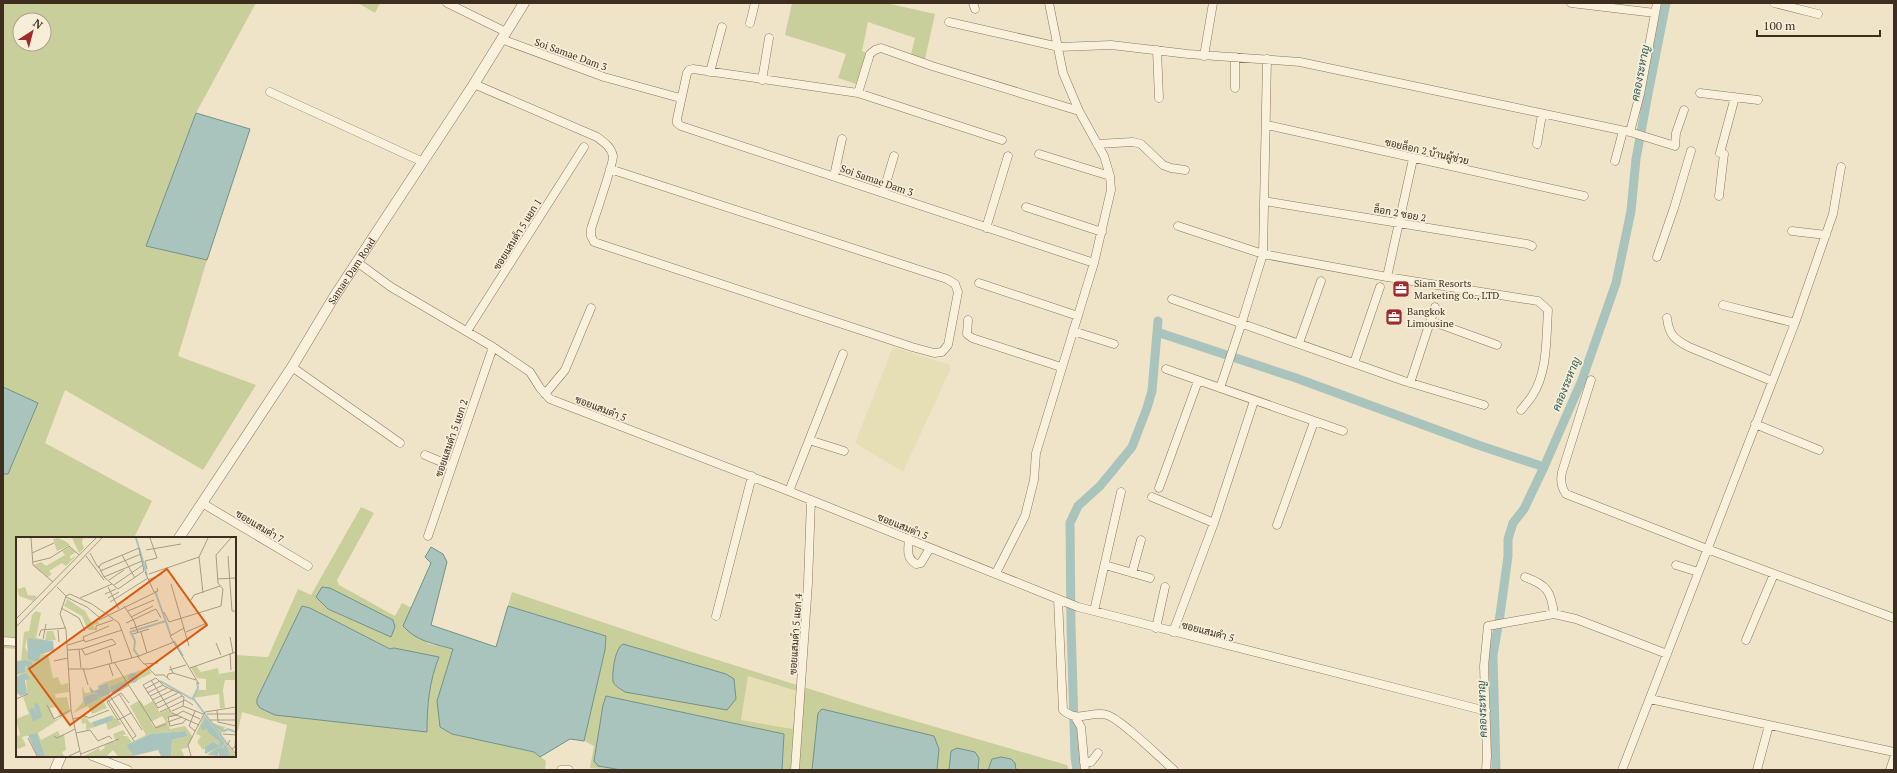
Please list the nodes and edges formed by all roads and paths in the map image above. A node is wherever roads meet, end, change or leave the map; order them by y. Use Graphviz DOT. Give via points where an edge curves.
graph roads {
  1 [pos="447,3"];
  2 [pos="524,3"];
  3 [pos="755,3"];
  4 [pos="1049,3"];
  5 [pos="1213,3"];
  6 [pos="1571,3"];
  7 [pos="1657,3"];
  8 [pos="1774,3"];
  9 [pos="1655,13"];
  10 [pos="1818,14"];
  11 [pos="949,22"];
  12 [pos="750,24"];
  13 [pos="722,27"];
  14 [pos="503,35"];
  15 [pos="769,38"];
  16 [pos="1059,47"];
  17 [pos="1157,50"];
  18 [pos="1204,56"];
  19 [pos="1235,57"];
  20 [pos="1267,59"];
  21 [pos="710,72"];
  22 [pos="762,80"];
  23 [pos="474,84"];
  24 [pos="1236,88"];
  25 [pos="270,92"];
  26 [pos="858,93"];
  27 [pos="1700,93"];
  28 [pos="1735,97"];
  29 [pos="680,98"];
  30 [pos="1159,98"];
  31 [pos="1758,100"];
  32 [pos="1684,110"];
  33 [pos="1079,111"];
  34 [pos="1542,114"];
  35 [pos="1266,125"];
  36 [pos="1630,132"];
  37 [pos="842,139"];
  38 [pos="1002,140"];
  39 [pos="1097,144"];
  40 [pos="1536,144"];
  41 [pos="584,147"];
  42 [pos="1691,151"];
  43 [pos="1039,154"];
  44 [pos="894,156"];
  45 [pos="1008,156"];
  46 [pos="1413,159"];
  47 [pos="1615,161"];
  48 [pos="423,162"];
  49 [pos="1841,167"];
  50 [pos="610,169"];
  51 [pos="1185,170"];
  52 [pos="834,176"];
  53 [pos="1110,176"];
  54 [pos="883,193"];
  55 [pos="1584,196"];
  56 [pos="1719,196"];
  57 [pos="1264,201"];
  58 [pos="1026,206"];
  59 [pos="1399,222"];
  60 [pos="1178,226"];
  61 [pos="986,228"];
  62 [pos="1792,231"];
  63 [pos="1102,232"];
  64 [pos="1826,235"];
  65 [pos="1532,246"];
  66 [pos="1263,254"];
  67 [pos="1657,258"];
  68 [pos="357,262"];
  69 [pos="1094,263"];
  70 [pos="1387,277"];
  71 [pos="1321,280"];
  72 [pos="979,283"];
  73 [pos="1380,287"];
  74 [pos="1172,299"];
  75 [pos="1723,305"];
  76 [pos="1435,307"];
  77 [pos="591,308"];
  78 [pos="1078,316"];
  79 [pos="1667,318"];
  80 [pos="968,320"];
  81 [pos="1431,321"];
  82 [pos="1242,322"];
  83 [pos="1795,323"];
  84 [pos="468,331"];
  85 [pos="1073,331"];
  86 [pos="1299,343"];
  87 [pos="1114,344"];
  88 [pos="1497,345"];
  89 [pos="494,347"];
  90 [pos="843,354"];
  91 [pos="1354,363"];
  92 [pos="292,367"];
  93 [pos="1061,367"];
  94 [pos="1166,369"];
  95 [pos="1591,380"];
  96 [pos="1198,381"];
  97 [pos="1772,381"];
  98 [pos="1410,383"];
  99 [pos="1220,388"];
  100 [pos="545,394"];
  101 [pos="1254,401"];
  102 [pos="1484,406"];
  103 [pos="1521,410"];
  104 [pos="1314,422"];
  105 [pos="1755,424"];
  106 [pos="1342,432"];
  107 [pos="809,440"];
  108 [pos="400,443"];
  109 [pos="1819,450"];
  110 [pos="844,451"];
  111 [pos="425,454"];
  112 [pos="451,466"];
  113 [pos="752,476"];
  114 [pos="1159,488"];
  115 [pos="789,491"];
  116 [pos="1121,492"];
  117 [pos="1152,497"];
  118 [pos="811,500"];
  119 [pos="202,503"];
  120 [pos="1214,523"];
  121 [pos="1277,525"];
  122 [pos="428,536"];
  123 [pos="180,537"];
  124 [pos="909,539"];
  125 [pos="1141,540"];
  126 [pos="930,548"];
  127 [pos="1707,549"];
  128 [pos="1105,565"];
  129 [pos="1676,565"];
  130 [pos="308,566"];
  131 [pos="1698,572"];
  132 [pos="996,573"];
  133 [pos="1132,573"];
  134 [pos="1774,574"];
  135 [pos="1525,577"];
  136 [pos="1150,578"];
  137 [pos="1165,587"];
  138 [pos="1058,599"];
  139 [pos="1094,611"];
  140 [pos="1554,614"];
  141 [pos="716,616"];
  142 [pos="1894,618"];
  143 [pos="1156,628"];
  144 [pos="1172,632"];
  145 [pos="1746,640"];
  146 [pos="3,641"];
  147 [pos="16,642"];
  148 [pos="1667,654"];
  149 [pos="1650,699"];
  150 [pos="1486,711"];
  151 [pos="1075,717"];
  152 [pos="1769,725"];
  153 [pos="1894,752"];
  154 [pos="1098,753"];
  155 [pos="61,757"];
  156 [pos="95,757"];
  157 [pos="1894,758"];
  158 [pos="1084,766"];
  159 [pos="55,770"];
  160 [pos="128,770"];
  161 [pos="561,770"];
  162 [pos="569,770"];
  163 [pos="796,770"];
  164 [pos="1174,770"];
  165 [pos="1486,770"];
  166 [pos="1622,770"];
  167 [pos="1757,770"];
  168 [pos="1890,770"];
  1 -- 14 [label="street, Soi Samae Dam 3"];
  2 -- 14 [label="street, Samae Dam Road"];
  3 -- 12 [label="street"];
  4 -- 16 [label="street"];
  5 -- 18 [label="street"];
  6 -- 9 [label="street"];
  7 -- 9 [label="street"];
  8 -- 10 [label="street"];
  9 -- 36 [label="street"];
  11 -- 16 [label="street"];
  13 -- 21 [label="street"];
  14 -- 23 [label="street, Samae Dam Road"];
  14 -- 29 [label="street, Soi Samae Dam 3" via="604,77"];
  15 -- 22 [label="street"];
  16 -- 17 [label="street" via="1110,45"];
  16 -- 33 [label="street" via="1063,73"];
  17 -- 18 [label="street"];
  17 -- 30 [label="street"];
  18 -- 19 [label="street"];
  19 -- 20 [label="street"];
  19 -- 24 [label="street"];
  20 -- 34 [label="street" via="1300,62"];
  20 -- 35 [label="street"];
  21 -- 22 [label="street, Soi Samae Dam 3"];
  21 -- 29 [label="street, Soi Samae Dam 3" via="689,70"];
  22 -- 26 [label="street, Soi Samae Dam 3"];
  23 -- 48 [label="street, Samae Dam Road"];
  23 -- 50 [label="street" via="597,137 608,145 613,158"];
  25 -- 48 [label="street"];
  26 -- 33 [label="street" via="870,54 881,48"];
  26 -- 38 [label="street, Soi Samae Dam 3"];
  27 -- 28 [label="street"];
  28 -- 31 [label="street"];
  28 -- 56 [label="street" via="1722,153"];
  29 -- 52 [label="street, Soi Samae Dam 3" via="677,123 681,126"];
  32 -- 36 [label="street" via="1676,133 1675,146"];
  33 -- 39 [label="street"];
  34 -- 36 [label="street"];
  34 -- 40 [label="street"];
  35 -- 46 [label="street, ซอยล็อก 2 บ้านผู้ช่วย"];
  35 -- 57 [label="street"];
  36 -- 47 [label="street"];
  37 -- 52 [label="street"];
  39 -- 51 [label="street" via="1141,144 1164,164"];
  39 -- 53 [label="street"];
  41 -- 84 [label="street, ซอยแสมดำ 5 แยก 1"];
  42 -- 67 [label="street"];
  43 -- 53 [label="street"];
  44 -- 54 [label="street"];
  45 -- 61 [label="street"];
  46 -- 55 [label="street, ซอยล็อก 2 บ้านผู้ช่วย"];
  46 -- 59 [label="street"];
  48 -- 68 [label="street, Samae Dam Road"];
  49 -- 64 [label="street" via="1833,214"];
  50 -- 50 [label="street" via="591,229 594,242 912,347 934,353 942,352 948,345 958,292 955,284 947,278"];
  52 -- 54 [label="street, Soi Samae Dam 3"];
  53 -- 63 [label="street" via="1111,190"];
  54 -- 61 [label="street, Soi Samae Dam 3"];
  57 -- 59 [label="street, ล็อก 2 ซอย 2"];
  57 -- 66 [label="street"];
  58 -- 63 [label="street"];
  59 -- 65 [label="street, ล็อก 2 ซอย 2"];
  59 -- 70 [label="street"];
  60 -- 66 [label="street"];
  61 -- 69 [label="street, Soi Samae Dam 3"];
  62 -- 64 [label="street"];
  63 -- 69 [label="street"];
  64 -- 83 [label="street"];
  66 -- 70 [label="street"];
  66 -- 82 [label="street"];
  68 -- 84 [label="street, ซอยแสมดำ 5" via="391,287"];
  68 -- 92 [label="street, Samae Dam Road"];
  69 -- 78 [label="street"];
  70 -- 103 [label="street" via="1523,297 1545,305 1548,310 1543,368 1532,396"];
  71 -- 86 [label="street"];
  72 -- 78 [label="street"];
  73 -- 91 [label="street"];
  74 -- 82 [label="street"];
  75 -- 83 [label="street"];
  76 -- 81 [label="street"];
  77 -- 100 [label="street" via="565,370"];
  78 -- 85 [label="street"];
  79 -- 97 [label="street" via="1668,329 1679,342"];
  80 -- 93 [label="street" via="967,334 972,338"];
  81 -- 88 [label="street"];
  81 -- 98 [label="street"];
  82 -- 86 [label="street"];
  82 -- 99 [label="street"];
  83 -- 97 [label="street"];
  84 -- 89 [label="street, ซอยแสมดำ 5"];
  85 -- 87 [label="street"];
  85 -- 93 [label="street"];
  86 -- 91 [label="street"];
  89 -- 100 [label="street, ซอยแสมดำ 5" via="530,372"];
  89 -- 112 [label="street, ซอยแสมดำ 5 แยก 2"];
  90 -- 107 [label="street"];
  91 -- 98 [label="street"];
  92 -- 108 [label="street"];
  92 -- 119 [label="street, Samae Dam Road"];
  93 -- 132 [label="street" via="1036,453 1034,480 1025,516"];
  94 -- 96 [label="street"];
  95 -- 127 [label="street" via="1562,472 1562,489 1575,499"];
  96 -- 99 [label="street"];
  96 -- 114 [label="street"];
  97 -- 105 [label="street"];
  98 -- 102 [label="street"];
  99 -- 101 [label="street"];
  100 -- 113 [label="street, ซอยแสมดำ 5"];
  101 -- 104 [label="street"];
  101 -- 120 [label="street"];
  104 -- 106 [label="street"];
  104 -- 121 [label="street"];
  105 -- 109 [label="street"];
  105 -- 127 [label="street"];
  107 -- 110 [label="street"];
  107 -- 115 [label="street"];
  111 -- 112 [label="street"];
  112 -- 122 [label="street, ซอยแสมดำ 5 แยก 2"];
  113 -- 115 [label="street, ซอยแสมดำ 5"];
  113 -- 141 [label="street"];
  115 -- 118 [label="street, ซอยแสมดำ 5"];
  116 -- 128 [label="street"];
  117 -- 120 [label="street"];
  118 -- 124 [label="street, ซอยแสมดำ 5"];
  118 -- 163 [label="street, ซอยแสมดำ 5 แยก 4"];
  119 -- 123 [label="street, Samae Dam Road"];
  119 -- 130 [label="street, ซอยแสมดำ 7"];
  120 -- 144 [label="street"];
  124 -- 126 [label="street, ซอยแสมดำ 5"];
  124 -- 126 [label="street" via="908,554 916,564 921,563"];
  125 -- 133 [label="street"];
  126 -- 132 [label="street, ซอยแสมดำ 5"];
  127 -- 131 [label="street"];
  127 -- 134 [label="street"];
  128 -- 133 [label="street"];
  128 -- 139 [label="street"];
  129 -- 131 [label="street"];
  131 -- 148 [label="street"];
  132 -- 138 [label="street, ซอยแสมดำ 5"];
  133 -- 136 [label="street"];
  134 -- 142 [label="street"];
  134 -- 145 [label="street"];
  135 -- 140 [label="street" via="1546,588 1551,596"];
  137 -- 143 [label="street"];
  138 -- 139 [label="street, ซอยแสมดำ 5"];
  138 -- 151 [label="street" via="1063,710"];
  139 -- 143 [label="street, ซอยแสมดำ 5"];
  140 -- 148 [label="street" via="1576,619"];
  140 -- 150 [label="street" via="1488,626 1484,686"];
  143 -- 144 [label="street, ซอยแสมดำ 5"];
  144 -- 150 [label="street, ซอยแสมดำ 5"];
  146 -- 147 [label="street"];
  148 -- 149 [label="street"];
  149 -- 152 [label="street"];
  149 -- 166 [label="street"];
  150 -- 165 [label="street"];
  151 -- 158 [label="street" via="1081,727"];
  151 -- 164 [label="street" via="1107,715"];
  152 -- 153 [label="street"];
  152 -- 167 [label="street"];
  154 -- 158 [label="street"];
  155 -- 159 [label="street"];
  156 -- 160 [label="street"];
  157 -- 168 [label="street"];
  161 -- 162 [label="street"];
}
